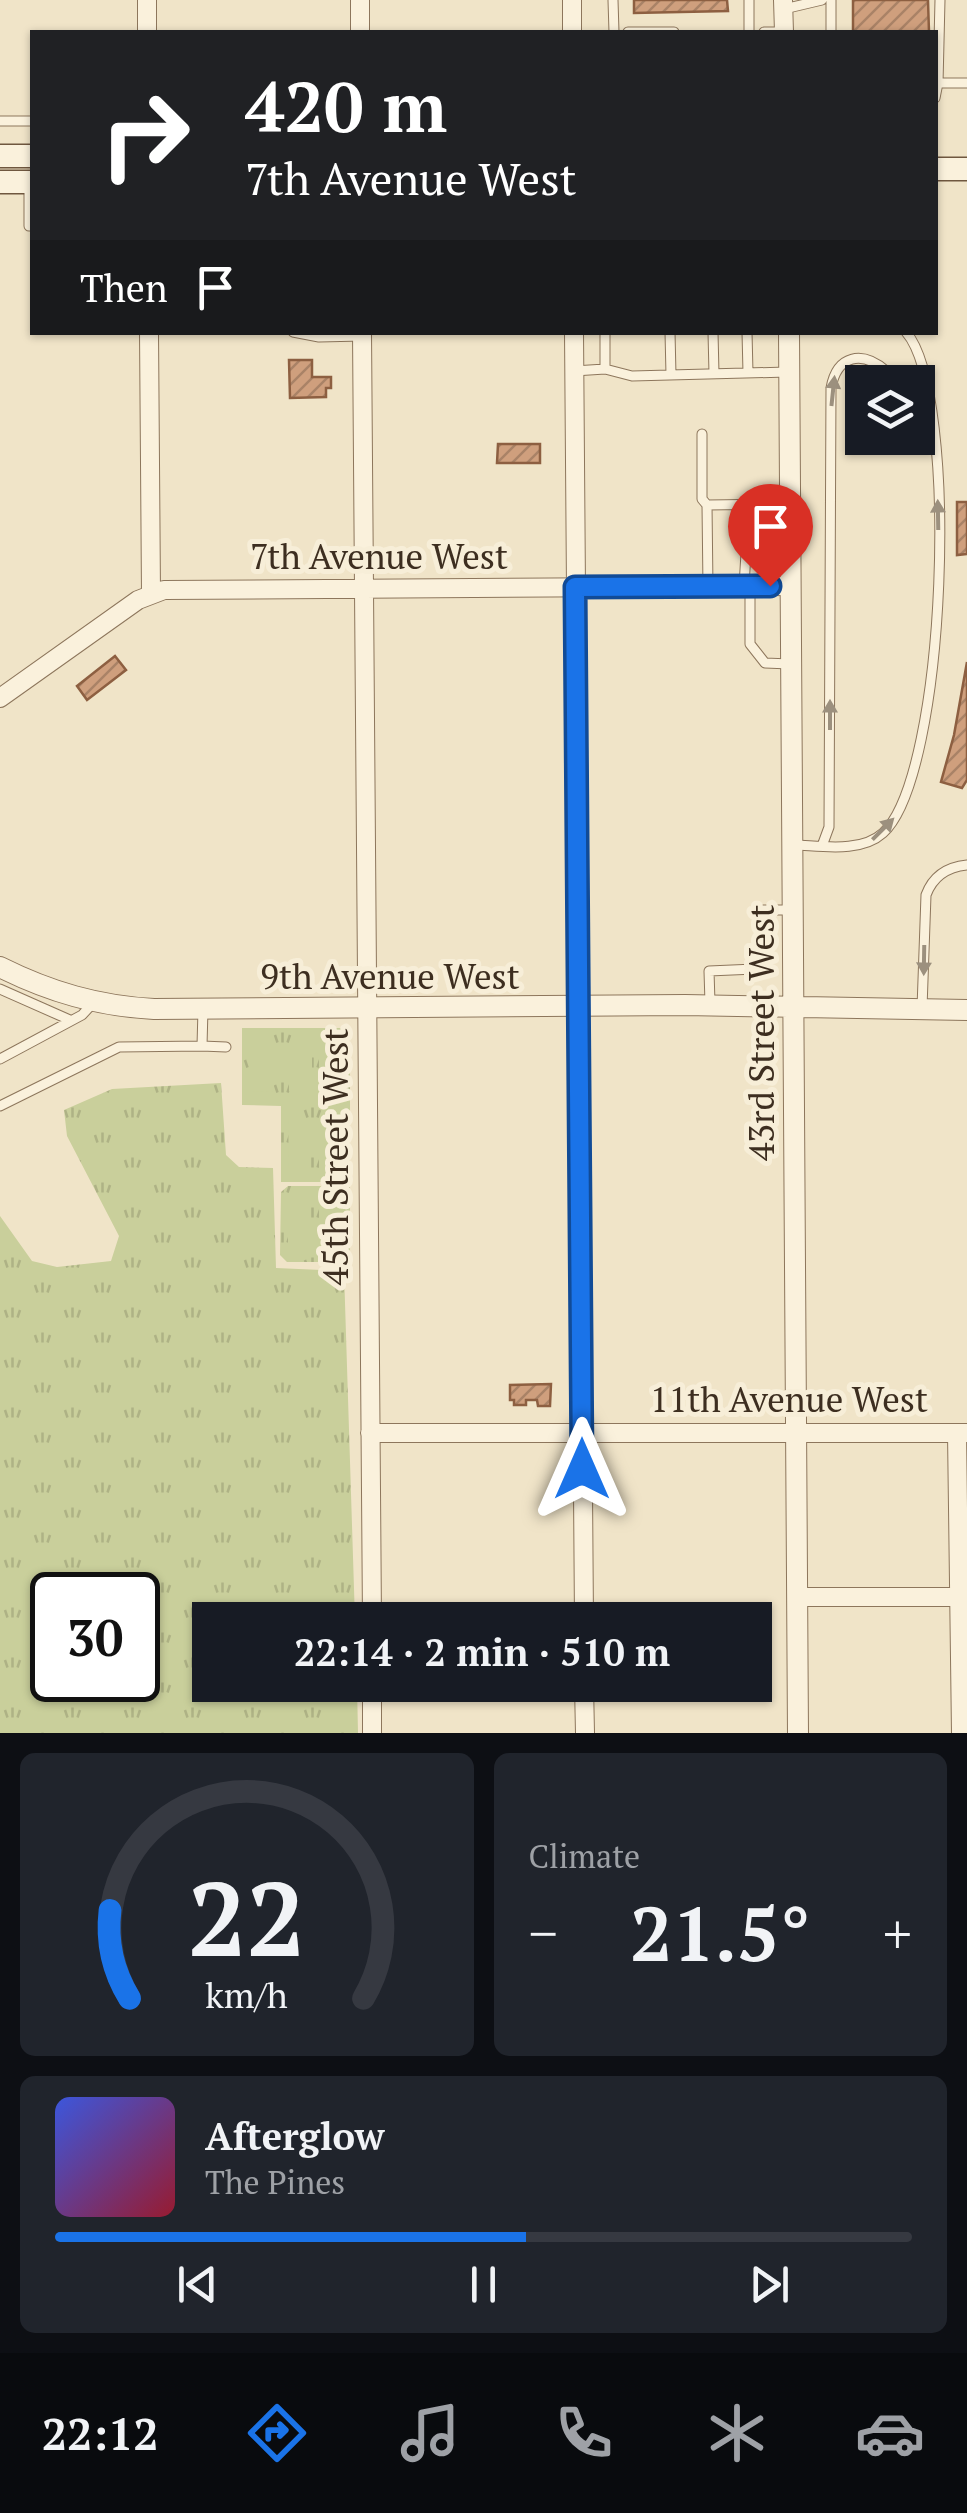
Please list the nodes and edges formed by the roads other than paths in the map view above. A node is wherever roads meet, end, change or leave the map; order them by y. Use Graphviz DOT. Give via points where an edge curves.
graph roads {
  1 [pos="146,0"];
  2 [pos="360,0"];
  3 [pos="572,0"];
  4 [pos="614,0"];
  5 [pos="749,0"];
  6 [pos="822,0"];
  7 [pos="831,0"];
  8 [pos="940,0"];
  9 [pos="784,5"];
  10 [pos="147,30"];
  11 [pos="360,30"];
  12 [pos="572,30"];
  13 [pos="614,30"];
  14 [pos="749,30"];
  15 [pos="831,30"];
  16 [pos="938,83"];
  17 [pos="967,83"];
  18 [pos="0,121"];
  19 [pos="30,121"];
  20 [pos="0,156"];
  21 [pos="30,156"];
  22 [pos="938,169"];
  23 [pos="967,169"];
  24 [pos="0,182"];
  25 [pos="30,182"];
  26 [pos="149,335"];
  27 [pos="308,335"];
  28 [pos="348,335"];
  29 [pos="362,335"];
  30 [pos="574,335"];
  31 [pos="604,335"];
  32 [pos="670,335"];
  33 [pos="713,335"];
  34 [pos="747,335"];
  35 [pos="790,335"];
  36 [pos="908,335"];
  37 [pos="877,365"];
  38 [pos="606,369"];
  39 [pos="574,371"];
  40 [pos="790,372"];
  41 [pos="714,374"];
  42 [pos="748,374"];
  43 [pos="671,375"];
  44 [pos="702,434"];
  45 [pos="749,504"];
  46 [pos="790,504"];
  47 [pos="708,505"];
  48 [pos="747,586"];
  49 [pos="791,586"];
  50 [pos="575,587"];
  51 [pos="708,587"];
  52 [pos="364,589"];
  53 [pos="152,593"];
  54 [pos="791,664"];
  55 [pos="0,698"];
  56 [pos="792,845"];
  57 [pos="822,846"];
  58 [pos="967,865"];
  59 [pos="792,910"];
  60 [pos="0,967"];
  61 [pos="0,989"];
  62 [pos="94,1002"];
  63 [pos="710,1006"];
  64 [pos="579,1007"];
  65 [pos="793,1007"];
  66 [pos="203,1009"];
  67 [pos="367,1009"];
  68 [pos="922,1009"];
  69 [pos="967,1010"];
  70 [pos="71,1020"];
  71 [pos="202,1046"];
  72 [pos="226,1047"];
  73 [pos="0,1059"];
  74 [pos="0,1106"];
  75 [pos="582,1431"];
  76 [pos="797,1431"];
  77 [pos="370,1432"];
  78 [pos="962,1433"];
  79 [pos="798,1596"];
  80 [pos="964,1596"];
  81 [pos="372,1602"];
  82 [pos="584,1602"];
  83 [pos="372,1702"];
  84 [pos="584,1702"];
  85 [pos="372,1733"];
  86 [pos="585,1733"];
  87 [pos="798,1733"];
  88 [pos="962,1733"];
  1 -- 10 [label="street"];
  2 -- 11 [label="street"];
  3 -- 12 [label="street"];
  4 -- 13 [label="lane"];
  5 -- 14 [label="lane"];
  6 -- 9 [label="lane"];
  7 -- 15 [label="lane"];
  8 -- 16 [label="lane"];
  16 -- 17 [label="lane"];
  18 -- 19 [label="lane"];
  20 -- 21 [label="main road"];
  22 -- 23 [label="main road"];
  24 -- 25 [label="main road"];
  26 -- 53 [label="street"];
  27 -- 28 [label="lane"];
  29 -- 52 [label="street, 45th Street West"];
  30 -- 39 [label="street"];
  31 -- 38 [label="lane"];
  32 -- 43 [label="lane"];
  33 -- 41 [label="lane"];
  34 -- 42 [label="lane"];
  35 -- 40 [label="street, 43rd Street West"];
  57 -- 36 [label="lane, one-way" via="865,843 890,826 930,699 939,618 937,482 924,367"];
  57 -- 37 [label="lane, one-way" via="829,827 831,388 850,358"];
  38 -- 39 [label="lane"];
  38 -- 43 [label="lane"];
  39 -- 50 [label="street"];
  40 -- 42 [label="lane"];
  40 -- 46 [label="street, 43rd Street West"];
  41 -- 42 [label="lane"];
  41 -- 43 [label="lane"];
  44 -- 47 [label="lane" via="702,499"];
  45 -- 46 [label="lane"];
  45 -- 47 [label="lane"];
  45 -- 48 [label="lane"];
  46 -- 49 [label="street, 43rd Street West"];
  47 -- 51 [label="lane"];
  48 -- 49 [label="street, 7th Avenue West"];
  48 -- 51 [label="street, 7th Avenue West"];
  48 -- 54 [label="lane" via="750,644 765,663"];
  49 -- 54 [label="street, 43rd Street West"];
  50 -- 51 [label="street, 7th Avenue West"];
  50 -- 52 [label="street, 7th Avenue West"];
  50 -- 64 [label="street"];
  52 -- 53 [label="street, 7th Avenue West"];
  52 -- 67 [label="street, 45th Street West"];
  53 -- 55 [label="street"];
  54 -- 56 [label="street, 43rd Street West"];
  56 -- 57 [label="lane"];
  56 -- 59 [label="street, 43rd Street West"];
  58 -- 68 [label="lane, one-way" via="945,871 926,895"];
  59 -- 63 [label="lane" via="763,910 759,967 709,971"];
  59 -- 65 [label="street, 43rd Street West"];
  60 -- 62 [label="street, 9th Avenue West"];
  61 -- 70 [label="lane"];
  62 -- 66 [label="street, 9th Avenue West"];
  62 -- 70 [label="lane"];
  63 -- 64 [label="street, 9th Avenue West"];
  63 -- 65 [label="street, 9th Avenue West"];
  64 -- 67 [label="street, 9th Avenue West"];
  64 -- 75 [label="street"];
  65 -- 68 [label="street, 9th Avenue West"];
  65 -- 76 [label="street, 43rd Street West"];
  66 -- 67 [label="street, 9th Avenue West"];
  66 -- 71 [label="lane"];
  67 -- 77 [label="street, 45th Street West"];
  68 -- 69 [label="street, 9th Avenue West"];
  70 -- 73 [label="lane"];
  71 -- 72 [label="lane"];
  71 -- 74 [label="lane" via="119,1047"];
  75 -- 76 [label="street, 11th Avenue West"];
  75 -- 77 [label="street, 11th Avenue West"];
  75 -- 82 [label="street"];
  76 -- 78 [label="street, 11th Avenue West"];
  76 -- 79 [label="street, 43rd Street West"];
  77 -- 81 [label="street, 45th Street West"];
  78 -- 80 [label="street"];
  79 -- 80 [label="street"];
  79 -- 87 [label="street, 43rd Street West"];
  80 -- 88 [label="street"];
  83 -- 85 [label="street"];
  84 -- 86 [label="street"];
}
